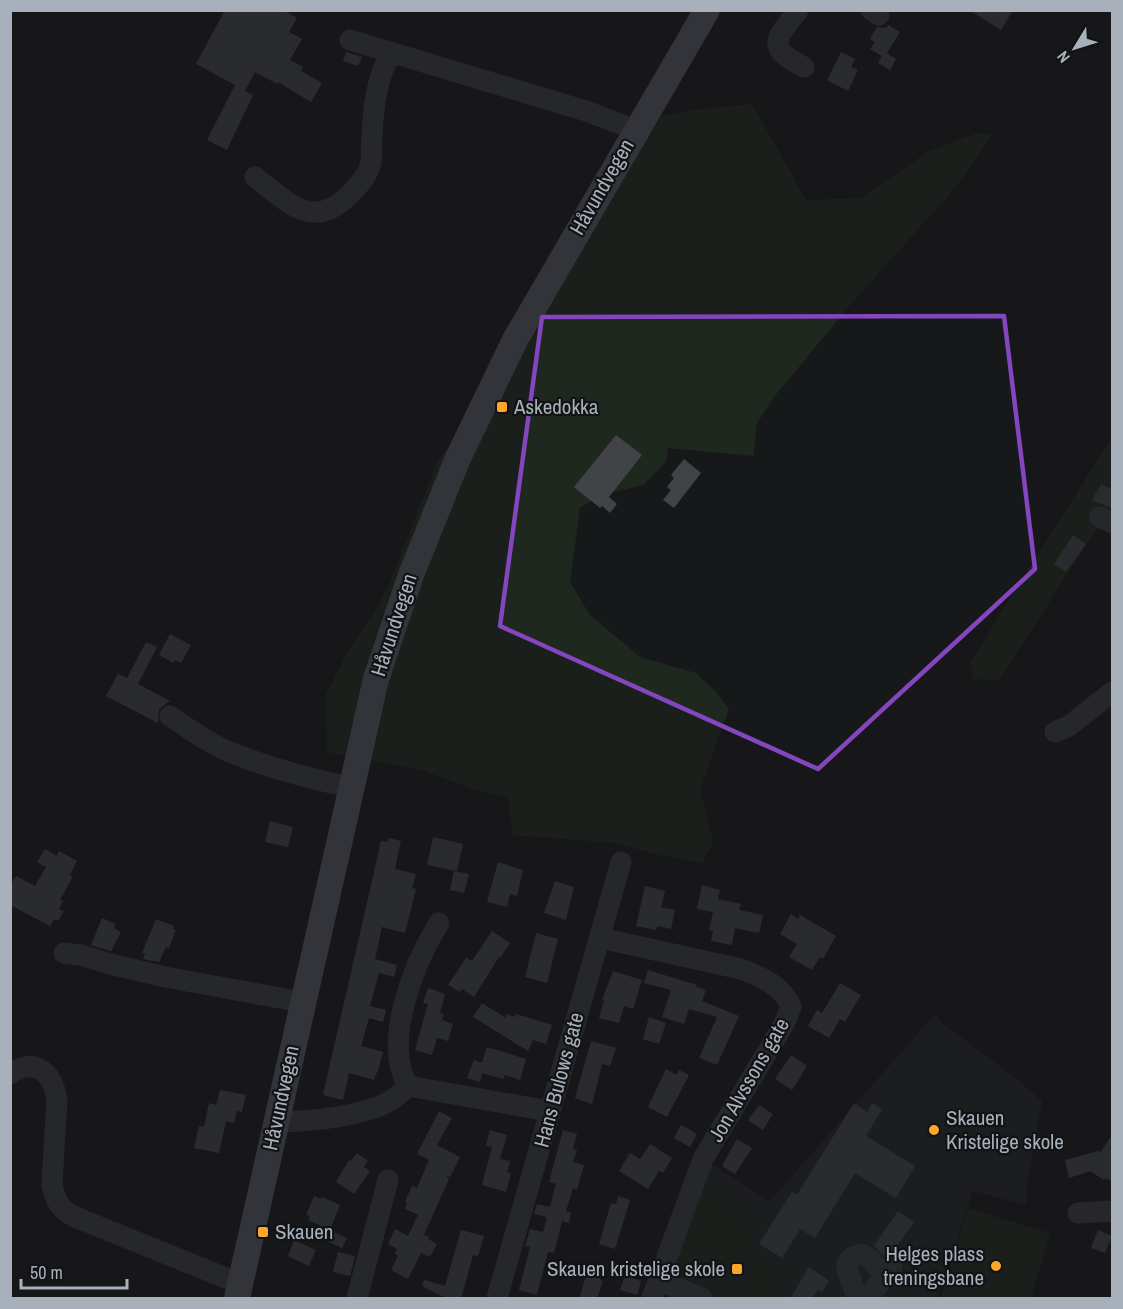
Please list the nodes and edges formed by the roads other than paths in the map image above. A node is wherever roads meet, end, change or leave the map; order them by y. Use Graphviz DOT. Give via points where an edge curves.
graph roads {
  1 [pos="707,10"];
  2 [pos="798,10"];
  3 [pos="350,40"];
  4 [pos="392,53"];
  5 [pos="804,67"];
  6 [pos="636,130"];
  7 [pos="255,177"];
  8 [pos="1113,692"];
  9 [pos="170,716"];
  10 [pos="1055,732"];
  11 [pos="351,787"];
  12 [pos="621,862"];
  13 [pos="439,923"];
  14 [pos="600,938"];
  15 [pos="64,953"];
  16 [pos="302,1002"];
  17 [pos="10,1074"];
  18 [pos="408,1086"];
  19 [pos="549,1111"];
  20 [pos="276,1120"];
  21 [pos="388,1180"];
  22 [pos="1113,1211"];
  23 [pos="1078,1213"];
  24 [pos="656,1290"];
  25 [pos="239,1291"];
  26 [pos="357,1299"];
  27 [pos="497,1299"];
  28 [pos="702,1299"];
  29 [pos="857,1299"];
  30 [pos="868,1299"];
  1 -- 6 [label="main road, Håvundvegen"];
  2 -- 5 [label="street" via="777,41 786,58"];
  3 -- 4 [label="street"];
  4 -- 6 [label="street" via="586,111"];
  4 -- 7 [label="street" via="380,82 371,163 344,201 333,209 308,212 293,206"];
  6 -- 11 [label="main road, Håvundvegen" via="515,340 458,458 427,531 376,679"];
  8 -- 10 [label="street" via="1069,726"];
  9 -- 11 [label="street" via="225,750"];
  11 -- 16 [label="main road, Håvundvegen"];
  12 -- 14 [label="street, Hans Bulows gate"];
  13 -- 18 [label="street" via="416,964 404,1005 398,1053"];
  14 -- 19 [label="street, Hans Bulows gate"];
  14 -- 24 [label="street, Jon Alvssons gate" via="741,969 760,976 787,997 791,1008 703,1159"];
  15 -- 16 [label="street" via="165,977"];
  16 -- 20 [label="main road, Håvundvegen"];
  17 -- 25 [label="street" via="35,1067 47,1074 55,1088 52,1184 61,1208"];
  18 -- 19 [label="street"];
  18 -- 20 [label="street" via="397,1097 375,1108 308,1121"];
  19 -- 27 [label="street, Hans Bulows gate"];
  20 -- 25 [label="main road, Håvundvegen"];
  21 -- 26 [label="street"];
  22 -- 23 [label="street"];
  24 -- 28 [label="street, Jon Alvssons gate" via="688,1291"];
  29 -- 30 [label="street" via="847,1264 852,1257 862,1254 889,1271"];
}
